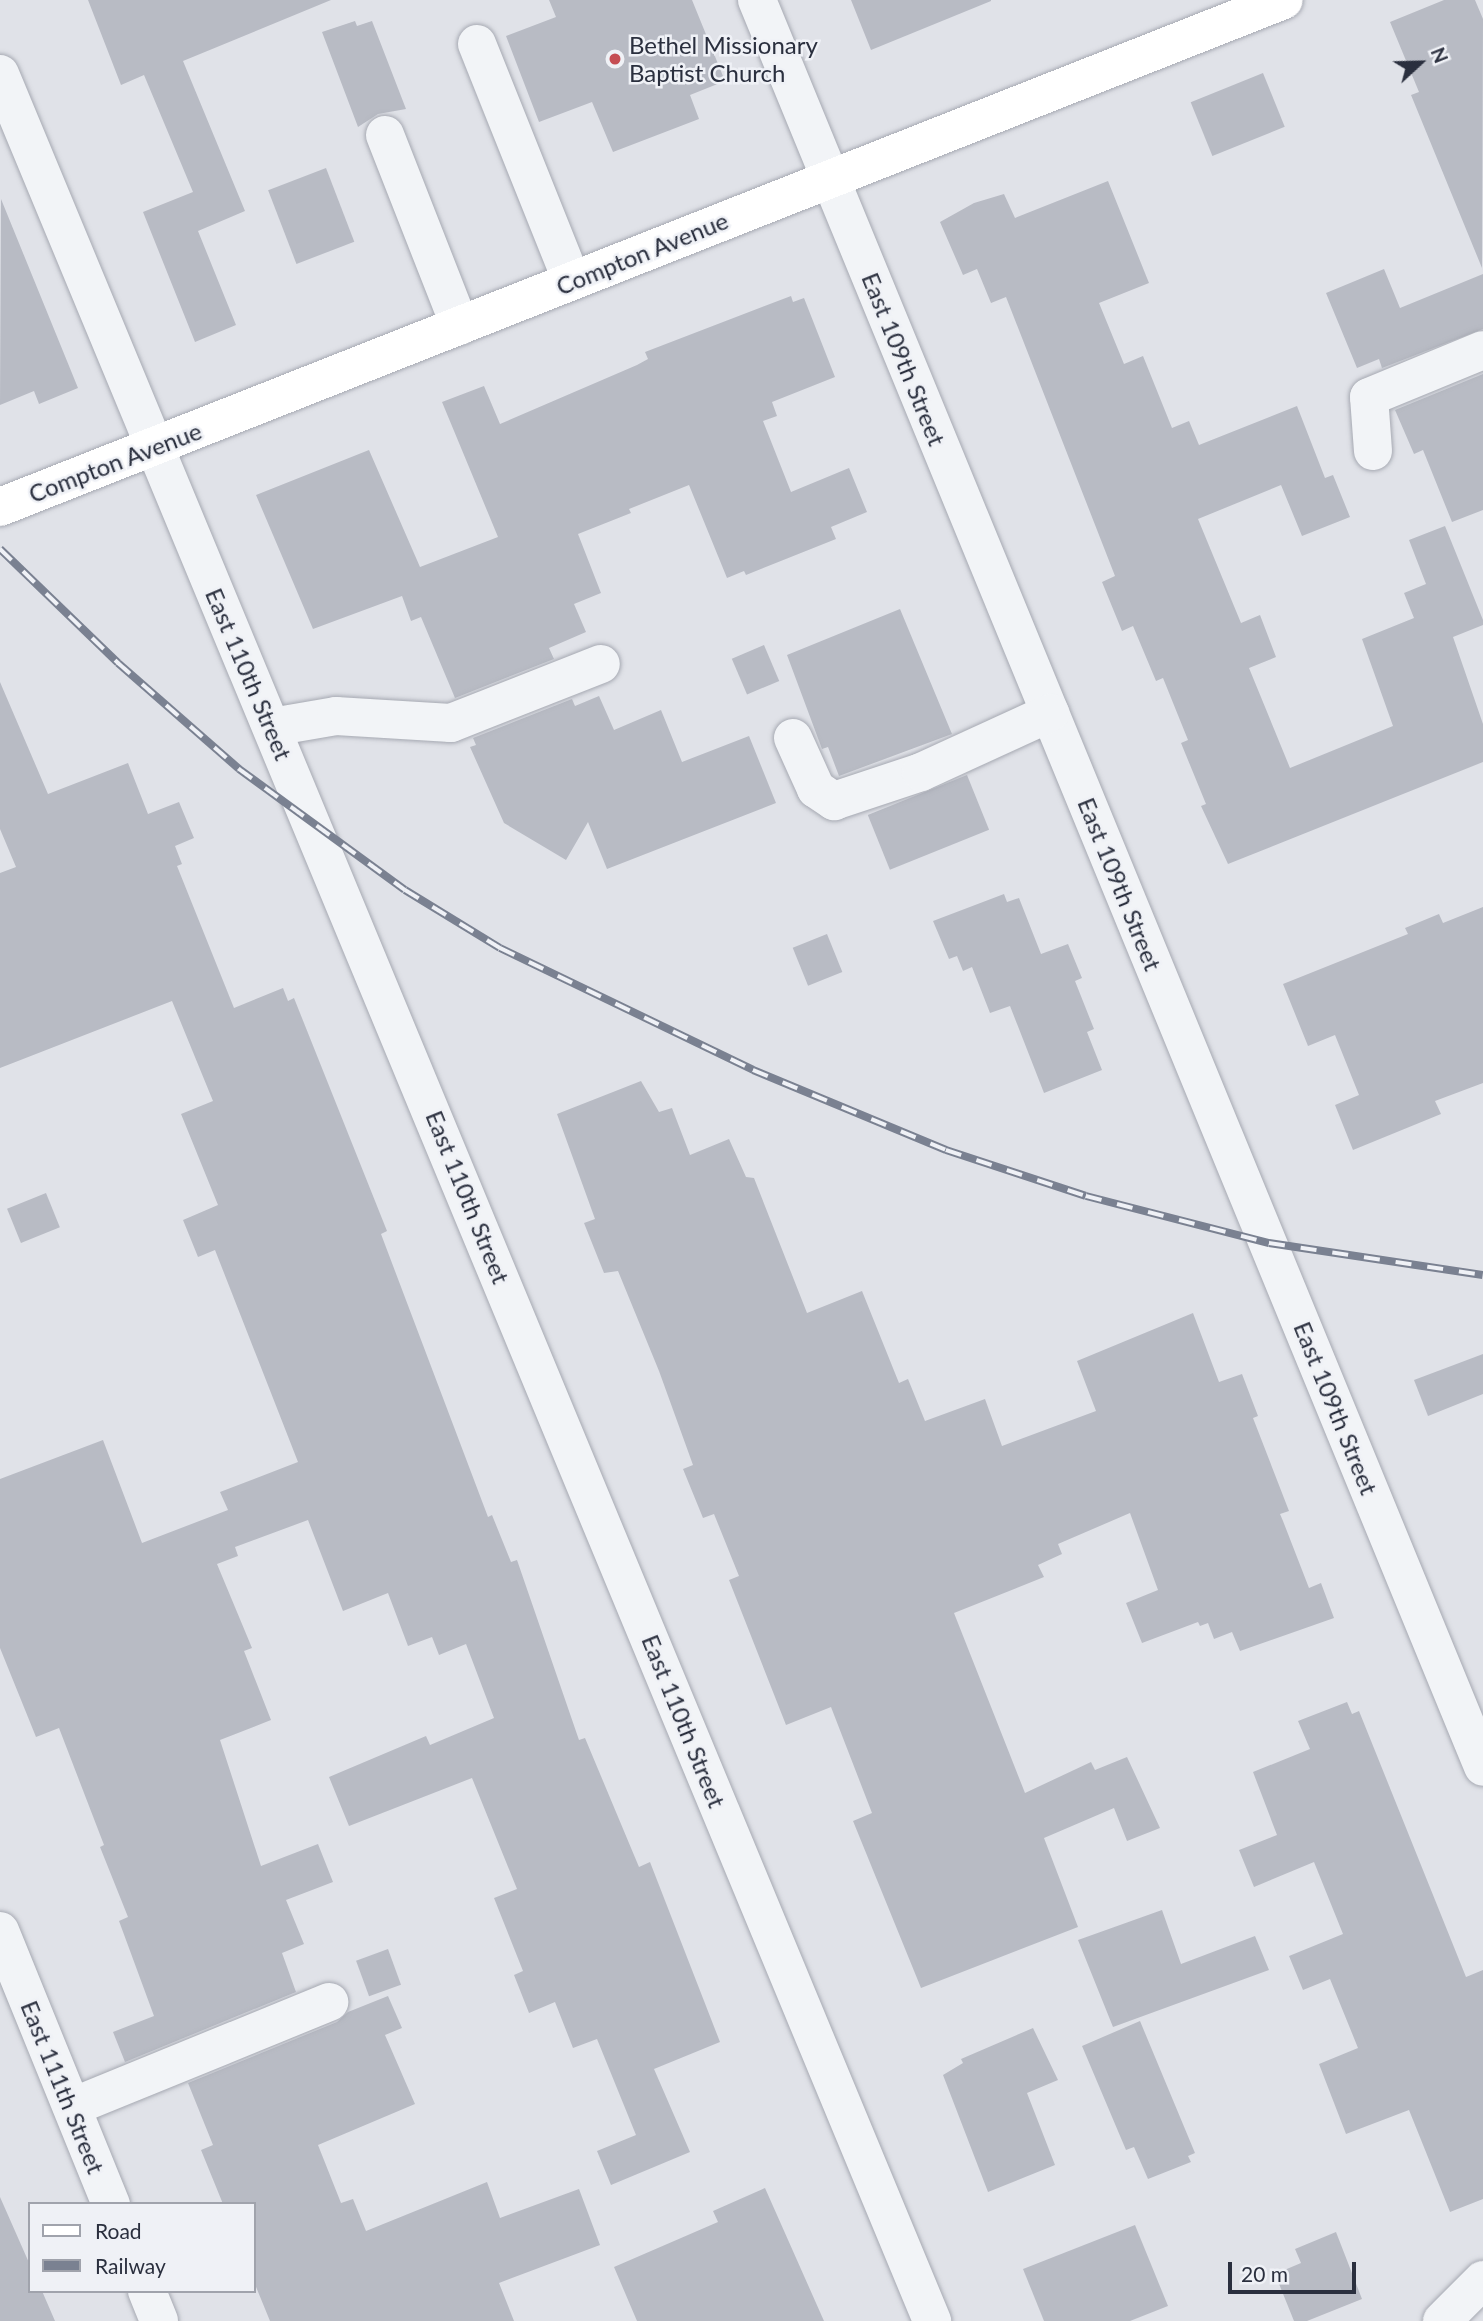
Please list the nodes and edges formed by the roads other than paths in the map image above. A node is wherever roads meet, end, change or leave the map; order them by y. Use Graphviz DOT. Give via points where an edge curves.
graph roads {
  1 [pos="757,0"];
  2 [pos="1284,0"];
  3 [pos="477,44"];
  4 [pos="0,74"];
  5 [pos="385,135"];
  6 [pos="830,179"];
  7 [pos="572,281"];
  8 [pos="460,326"];
  9 [pos="1483,350"];
  10 [pos="152,448"];
  11 [pos="1373,451"];
  12 [pos="0,507"];
  13 [pos="601,664"];
  14 [pos="1050,713"];
  15 [pos="272,726"];
  16 [pos="793,738"];
  17 [pos="1483,1767"];
  18 [pos="0,1931"];
  19 [pos="329,2002"];
  20 [pos="72,2107"];
  21 [pos="110,2202"];
  22 [pos="1483,2280"];
  23 [pos="148,2293"];
  24 [pos="159,2321"];
  25 [pos="932,2321"];
  26 [pos="1442,2321"];
  1 -- 6 [label="street, East 109th Street"];
  2 -- 6 [label="main road, Compton Avenue"];
  3 -- 7 [label="street"];
  4 -- 10 [label="street, East 110th Street"];
  5 -- 8 [label="street"];
  6 -- 7 [label="main road, Compton Avenue"];
  6 -- 14 [label="street, East 109th Street"];
  7 -- 8 [label="main road, Compton Avenue"];
  8 -- 10 [label="main road, Compton Avenue"];
  9 -- 11 [label="street" via="1369,397"];
  10 -- 12 [label="main road, Compton Avenue"];
  10 -- 15 [label="street, East 110th Street"];
  13 -- 15 [label="street" via="451,723 336,716"];
  14 -- 16 [label="street" via="914,775 834,801 816,789"];
  14 -- 17 [label="street, East 109th Street"];
  15 -- 25 [label="street, East 110th Street"];
  18 -- 20 [label="street, East 111th Street"];
  19 -- 20 [label="street"];
  20 -- 21 [label="street, East 111th Street"];
  22 -- 26 [label="street"];
  23 -- 24 [label="street"];
}
